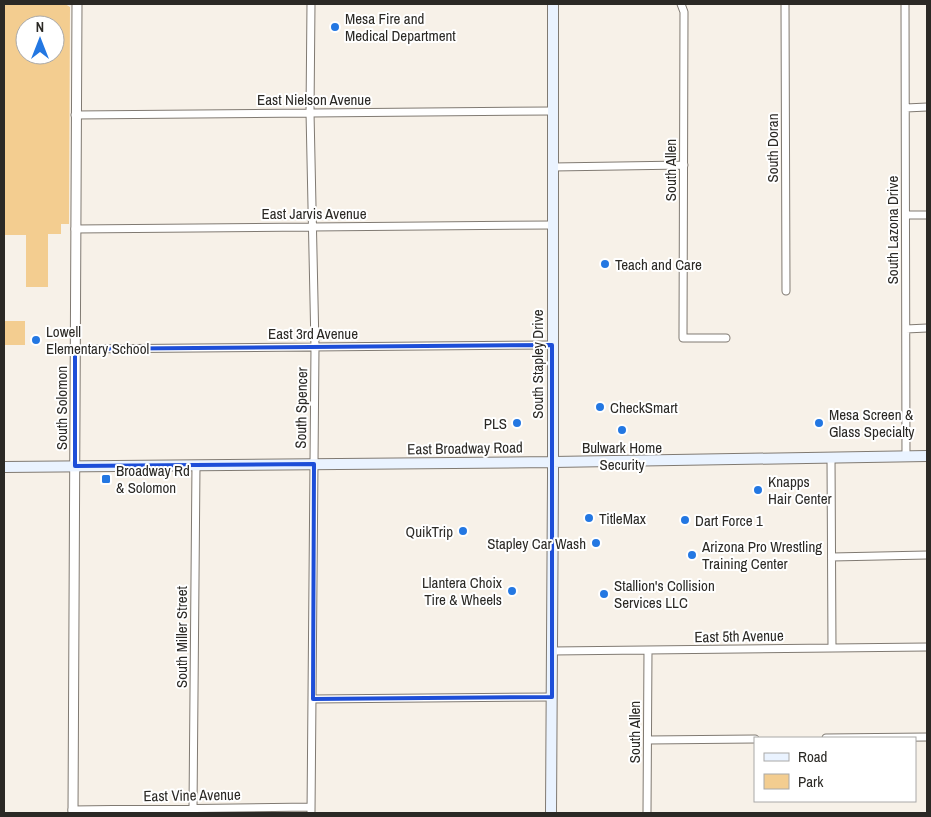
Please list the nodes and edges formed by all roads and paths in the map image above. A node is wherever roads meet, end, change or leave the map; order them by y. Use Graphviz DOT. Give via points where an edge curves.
graph roads {
  1 [pos="76,4"];
  2 [pos="311,4"];
  3 [pos="553,4"];
  4 [pos="681,4"];
  5 [pos="785,4"];
  6 [pos="905,4"];
  7 [pos="906,108"];
  8 [pos="927,108"];
  9 [pos="552,111"];
  10 [pos="310,112"];
  11 [pos="75,115"];
  12 [pos="684,165"];
  13 [pos="553,167"];
  14 [pos="906,215"];
  15 [pos="927,215"];
  16 [pos="552,225"];
  17 [pos="314,227"];
  18 [pos="75,229"];
  19 [pos="786,291"];
  20 [pos="906,328"];
  21 [pos="927,328"];
  22 [pos="726,338"];
  23 [pos="552,345"];
  24 [pos="315,347"];
  25 [pos="75,349"];
  26 [pos="906,456"];
  27 [pos="927,456"];
  28 [pos="831,457"];
  29 [pos="553,462"];
  30 [pos="314,464"];
  31 [pos="196,465"];
  32 [pos="74,466"];
  33 [pos="4,467"];
  34 [pos="927,555"];
  35 [pos="832,557"];
  36 [pos="927,647"];
  37 [pos="832,648"];
  38 [pos="648,650"];
  39 [pos="552,651"];
  40 [pos="552,697"];
  41 [pos="313,699"];
  42 [pos="754,739"];
  43 [pos="648,740"];
  44 [pos="193,808"];
  45 [pos="311,810"];
  46 [pos="72,812"];
  47 [pos="550,813"];
  48 [pos="647,813"];
  1 -- 11 [label="street, South Solomon"];
  2 -- 10 [label="street, South Spencer"];
  3 -- 9 [label="main road, South Stapley Drive"];
  4 -- 12 [label="street, South Allen" via="684,12"];
  5 -- 19 [label="street, South Doran"];
  6 -- 7 [label="street, South Lazona Drive"];
  7 -- 8 [label="street"];
  7 -- 14 [label="street, South Lazona Drive"];
  9 -- 10 [label="street, East Nielson Avenue"];
  9 -- 13 [label="main road, South Stapley Drive"];
  10 -- 11 [label="street, East Nielson Avenue"];
  10 -- 17 [label="street, South Spencer"];
  11 -- 18 [label="street, South Solomon"];
  12 -- 13 [label="street"];
  12 -- 22 [label="street, South Allen" via="684,338"];
  13 -- 16 [label="main road, South Stapley Drive"];
  14 -- 15 [label="street"];
  14 -- 20 [label="street, South Lazona Drive"];
  16 -- 17 [label="street, East Jarvis Avenue"];
  16 -- 23 [label="main road, South Stapley Drive"];
  17 -- 18 [label="street, East Jarvis Avenue"];
  17 -- 24 [label="street, South Spencer"];
  18 -- 25 [label="street, South Solomon"];
  20 -- 21 [label="street"];
  20 -- 26 [label="street, South Lazona Drive"];
  23 -- 24 [label="street, East 3rd Avenue"];
  23 -- 29 [label="main road, South Stapley Drive"];
  24 -- 25 [label="street, East 3rd Avenue"];
  24 -- 30 [label="street, South Spencer"];
  25 -- 32 [label="street, South Solomon"];
  26 -- 27 [label="main road, East Broadway Road"];
  26 -- 28 [label="main road, East Broadway Road"];
  28 -- 29 [label="main road, East Broadway Road"];
  28 -- 35 [label="street"];
  29 -- 30 [label="main road, East Broadway Road"];
  29 -- 39 [label="main road, South Stapley Drive"];
  30 -- 31 [label="main road, East Broadway Road"];
  30 -- 41 [label="street, South Spencer"];
  31 -- 32 [label="main road, East Broadway Road"];
  31 -- 44 [label="street, South Miller Street"];
  32 -- 33 [label="main road, East Broadway Road"];
  32 -- 46 [label="street, South Solomon"];
  34 -- 35 [label="street"];
  35 -- 37 [label="street"];
  36 -- 37 [label="street, East 5th Avenue"];
  37 -- 38 [label="street, East 5th Avenue"];
  38 -- 39 [label="street, East 5th Avenue"];
  38 -- 43 [label="street, South Allen"];
  39 -- 40 [label="main road, South Stapley Drive"];
  40 -- 41 [label="street"];
  40 -- 47 [label="main road, South Stapley Drive"];
  41 -- 45 [label="street, South Spencer"];
  42 -- 43 [label="street"];
  43 -- 48 [label="street, South Allen"];
  44 -- 45 [label="street, East Vine Avenue"];
  44 -- 46 [label="street, East Vine Avenue"];
}
